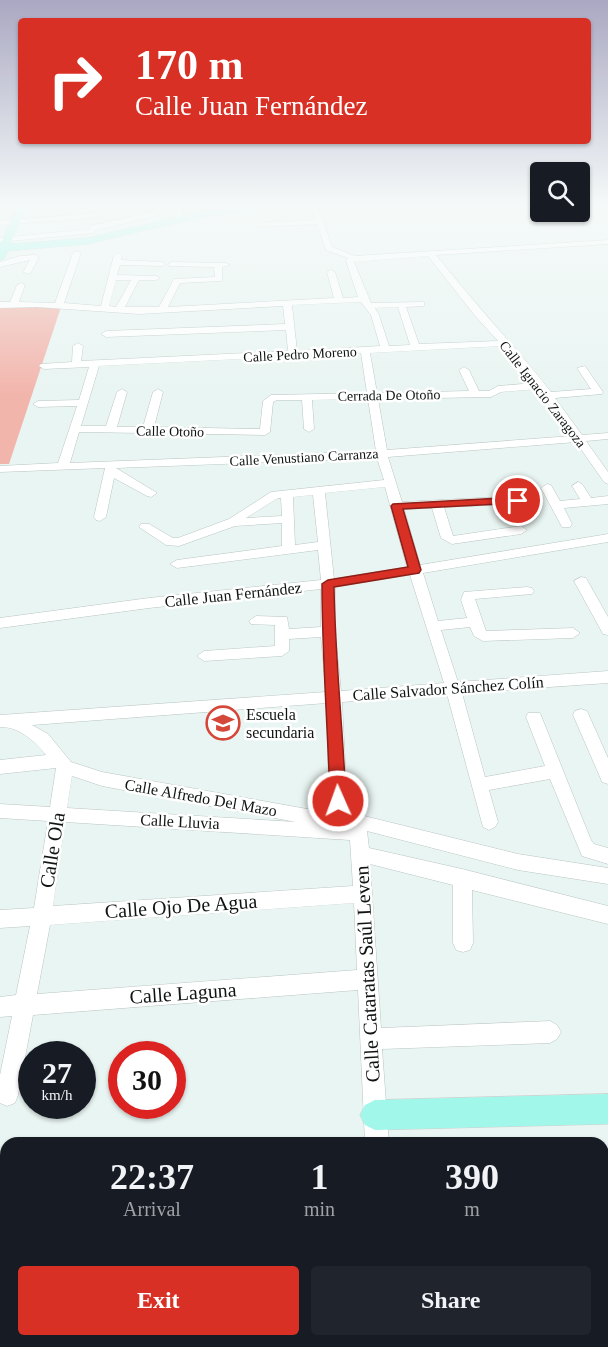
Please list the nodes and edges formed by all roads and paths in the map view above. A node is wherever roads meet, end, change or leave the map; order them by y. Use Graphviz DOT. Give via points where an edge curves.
graph roads {
  1 [pos="29,269"];
  2 [pos="71,269"];
  3 [pos="114,269"];
  4 [pos="221,269"];
  5 [pos="353,269"];
  6 [pos="443,269"];
  7 [pos="27,272"];
  8 [pos="331,272"];
  9 [pos="112,277"];
  10 [pos="136,278"];
  11 [pos="156,278"];
  12 [pos="21,285"];
  13 [pos="108,293"];
  14 [pos="127,293"];
  15 [pos="170,294"];
  16 [pos="339,300"];
  17 [pos="286,303"];
  18 [pos="366,303"];
  19 [pos="14,304"];
  20 [pos="401,304"];
  21 [pos="421,304"];
  22 [pos="0,305"];
  23 [pos="59,305"];
  24 [pos="104,309"];
  25 [pos="118,309"];
  26 [pos="175,309"];
  27 [pos="162,310"];
  28 [pos="290,327"];
  29 [pos="106,334"];
  30 [pos="506,343"];
  31 [pos="78,346"];
  32 [pos="416,348"];
  33 [pos="102,349"];
  34 [pos="384,350"];
  35 [pos="364,351"];
  36 [pos="293,355"];
  37 [pos="98,364"];
  38 [pos="76,365"];
  39 [pos="44,366"];
  40 [pos="582,368"];
  41 [pos="464,370"];
  42 [pos="541,386"];
  43 [pos="122,392"];
  44 [pos="158,392"];
  45 [pos="475,393"];
  46 [pos="548,395"];
  47 [pos="372,396"];
  48 [pos="307,397"];
  49 [pos="82,403"];
  50 [pos="38,404"];
  51 [pos="74,429"];
  52 [pos="111,429"];
  53 [pos="309,429"];
  54 [pos="148,430"];
  55 [pos="265,432"];
  56 [pos="608,436"];
  57 [pos="578,438"];
  58 [pos="382,454"];
  59 [pos="63,467"];
  60 [pos="111,468"];
  61 [pos="0,470"];
  62 [pos="608,480"];
  63 [pos="390,483"];
  64 [pos="578,486"];
  65 [pos="547,488"];
  66 [pos="319,492"];
  67 [pos="151,494"];
  68 [pos="287,494"];
  69 [pos="608,500"];
  70 [pos="518,501"];
  71 [pos="588,502"];
  72 [pos="437,504"];
  73 [pos="556,505"];
  74 [pos="397,506"];
  75 [pos="100,517"];
  76 [pos="288,519"];
  77 [pos="233,522"];
  78 [pos="566,524"];
  79 [pos="145,527"];
  80 [pos="521,530"];
  81 [pos="608,538"];
  82 [pos="324,545"];
  83 [pos="289,550"];
  84 [pos="177,564"];
  85 [pos="415,570"];
  86 [pos="581,581"];
  87 [pos="328,584"];
  88 [pos="527,591"];
  89 [pos="256,621"];
  90 [pos="476,622"];
  91 [pos="0,623"];
  92 [pos="433,626"];
  93 [pos="608,630"];
  94 [pos="328,632"];
  95 [pos="573,633"];
  96 [pos="283,634"];
  97 [pos="204,656"];
  98 [pos="608,676"];
  99 [pos="453,689"];
  100 [pos="334,695"];
  101 [pos="581,715"];
  102 [pos="534,717"];
  103 [pos="5,720"];
  104 [pos="62,764"];
  105 [pos="0,767"];
  106 [pos="555,771"];
  107 [pos="608,777"];
  108 [pos="478,785"];
  109 [pos="339,809"];
  110 [pos="0,811"];
  111 [pos="58,815"];
  112 [pos="489,822"];
  113 [pos="359,833"];
  114 [pos="361,854"];
  115 [pos="608,856"];
  116 [pos="608,876"];
  117 [pos="462,877"];
  118 [pos="363,894"];
  119 [pos="608,915"];
  120 [pos="42,916"];
  121 [pos="0,919"];
  122 [pos="463,943"];
  123 [pos="367,979"];
  124 [pos="24,1005"];
  125 [pos="0,1006"];
  126 [pos="550,1032"];
  127 [pos="370,1039"];
  128 [pos="7,1095"];
  129 [pos="608,1109"];
  130 [pos="376,1129"];
  1 -- 7 [label="street"];
  2 -- 23 [label="street"];
  3 -- 9 [label="street"];
  4 -- 15 [label="street" via="219,279 179,280"];
  5 -- 18 [label="street"];
  6 -- 30 [label="street, Calle Ignacio Zaragoza"];
  8 -- 16 [label="street"];
  9 -- 10 [label="street"];
  9 -- 13 [label="street"];
  10 -- 11 [label="street"];
  10 -- 14 [label="street"];
  12 -- 19 [label="street"];
  13 -- 14 [label="street"];
  13 -- 24 [label="street"];
  14 -- 25 [label="street"];
  15 -- 26 [label="street"];
  15 -- 27 [label="street"];
  16 -- 17 [label="street"];
  16 -- 18 [label="street"];
  17 -- 26 [label="street" via="217,302"];
  17 -- 28 [label="street"];
  18 -- 20 [label="street"];
  18 -- 34 [label="street" via="375,315"];
  19 -- 22 [label="street"];
  19 -- 23 [label="street"];
  20 -- 21 [label="street"];
  20 -- 32 [label="street"];
  23 -- 24 [label="street"];
  24 -- 25 [label="street"];
  25 -- 27 [label="street"];
  26 -- 27 [label="street"];
  28 -- 29 [label="street"];
  28 -- 36 [label="street"];
  30 -- 32 [label="street, Calle Pedro Moreno"];
  30 -- 42 [label="street, Calle Ignacio Zaragoza"];
  31 -- 38 [label="street"];
  32 -- 34 [label="street, Calle Pedro Moreno"];
  33 -- 37 [label="street"];
  34 -- 35 [label="street, Calle Pedro Moreno"];
  35 -- 36 [label="street, Calle Pedro Moreno"];
  35 -- 47 [label="street"];
  36 -- 37 [label="street, Calle Pedro Moreno"];
  37 -- 38 [label="street, Calle Pedro Moreno"];
  37 -- 49 [label="street"];
  38 -- 39 [label="street, Calle Pedro Moreno"];
  40 -- 46 [label="street" via="598,392"];
  41 -- 45 [label="street"];
  42 -- 45 [label="street, Cerrada De Otoño"];
  42 -- 46 [label="street, Calle Ignacio Zaragoza"];
  43 -- 52 [label="street"];
  44 -- 54 [label="street"];
  45 -- 47 [label="street, Cerrada De Otoño"];
  46 -- 57 [label="street, Calle Ignacio Zaragoza"];
  47 -- 48 [label="street, Cerrada De Otoño"];
  47 -- 58 [label="street"];
  48 -- 53 [label="street"];
  48 -- 55 [label="street, Cerrada De Otoño" via="270,398"];
  49 -- 50 [label="street"];
  49 -- 51 [label="street"];
  51 -- 52 [label="street, Calle Otoño"];
  51 -- 59 [label="street"];
  52 -- 54 [label="street, Calle Otoño"];
  54 -- 55 [label="street, Calle Otoño"];
  56 -- 57 [label="street, Calle Venustiano Carranza"];
  57 -- 58 [label="street, Calle Venustiano Carranza"];
  57 -- 62 [label="street, Calle Ignacio Zaragoza"];
  58 -- 60 [label="street, Calle Venustiano Carranza"];
  58 -- 63 [label="street"];
  59 -- 60 [label="street, Calle Venustiano Carranza"];
  59 -- 61 [label="street, Calle Venustiano Carranza"];
  60 -- 67 [label="street"];
  60 -- 75 [label="street"];
  63 -- 66 [label="street"];
  63 -- 74 [label="street"];
  64 -- 71 [label="street"];
  65 -- 73 [label="street"];
  66 -- 68 [label="street"];
  66 -- 82 [label="street"];
  68 -- 76 [label="street"];
  68 -- 77 [label="street" via="275,495"];
  69 -- 71 [label="street"];
  70 -- 72 [label="street"];
  71 -- 73 [label="street"];
  72 -- 74 [label="street"];
  72 -- 80 [label="street" via="447,538 452,540"];
  73 -- 78 [label="street"];
  74 -- 85 [label="street"];
  76 -- 77 [label="street"];
  76 -- 83 [label="street"];
  77 -- 79 [label="street" via="179,542 171,542"];
  81 -- 85 [label="street, Calle Juan Fernández"];
  82 -- 83 [label="street"];
  82 -- 87 [label="street"];
  83 -- 84 [label="street"];
  85 -- 87 [label="street, Calle Juan Fernández"];
  85 -- 92 [label="street"];
  86 -- 93 [label="street"];
  87 -- 91 [label="street, Calle Juan Fernández"];
  87 -- 94 [label="street"];
  88 -- 90 [label="street" via="469,595"];
  89 -- 96 [label="street" via="282,620"];
  90 -- 92 [label="street"];
  90 -- 95 [label="street" via="483,636"];
  92 -- 99 [label="street"];
  94 -- 96 [label="street"];
  94 -- 100 [label="street"];
  96 -- 97 [label="street" via="282,651"];
  98 -- 99 [label="street, Calle Salvador Sánchez Colín"];
  99 -- 100 [label="street, Calle Salvador Sánchez Colín"];
  99 -- 108 [label="street"];
  100 -- 103 [label="street, Calle Salvador Sánchez Colín"];
  100 -- 109 [label="street"];
  101 -- 107 [label="street"];
  102 -- 106 [label="street"];
  103 -- 104 [label="street" via="42,738"];
  104 -- 105 [label="street"];
  104 -- 109 [label="street, Calle Alfredo Del Mazo" via="102,779 307,816"];
  104 -- 111 [label="street, Calle Ola"];
  106 -- 108 [label="street"];
  106 -- 115 [label="street" via="584,844 588,850"];
  108 -- 112 [label="street"];
  109 -- 116 [label="street, Calle Alfredo Del Mazo" via="518,862"];
  110 -- 111 [label="street, Calle Lluvia"];
  111 -- 113 [label="street, Calle Lluvia"];
  111 -- 120 [label="street, Calle Ola"];
  113 -- 114 [label="street, Calle Cataratas Saúl Leven"];
  114 -- 117 [label="street"];
  114 -- 118 [label="street, Calle Cataratas Saúl Leven"];
  117 -- 119 [label="street"];
  117 -- 122 [label="street"];
  118 -- 120 [label="street, Calle Ojo De Agua"];
  118 -- 123 [label="street, Calle Cataratas Saúl Leven"];
  120 -- 121 [label="street, Calle Ojo De Agua"];
  120 -- 124 [label="street, Calle Ola"];
  123 -- 124 [label="street, Calle Laguna"];
  123 -- 127 [label="street, Calle Cataratas Saúl Leven"];
  124 -- 125 [label="street, Calle Laguna"];
  124 -- 128 [label="street, Calle Ola"];
  126 -- 127 [label="street"];
  127 -- 130 [label="street, Calle Cataratas Saúl Leven"];
  129 -- 130 [label="main road, Calle Cataratas Saúl Leven"];
}
